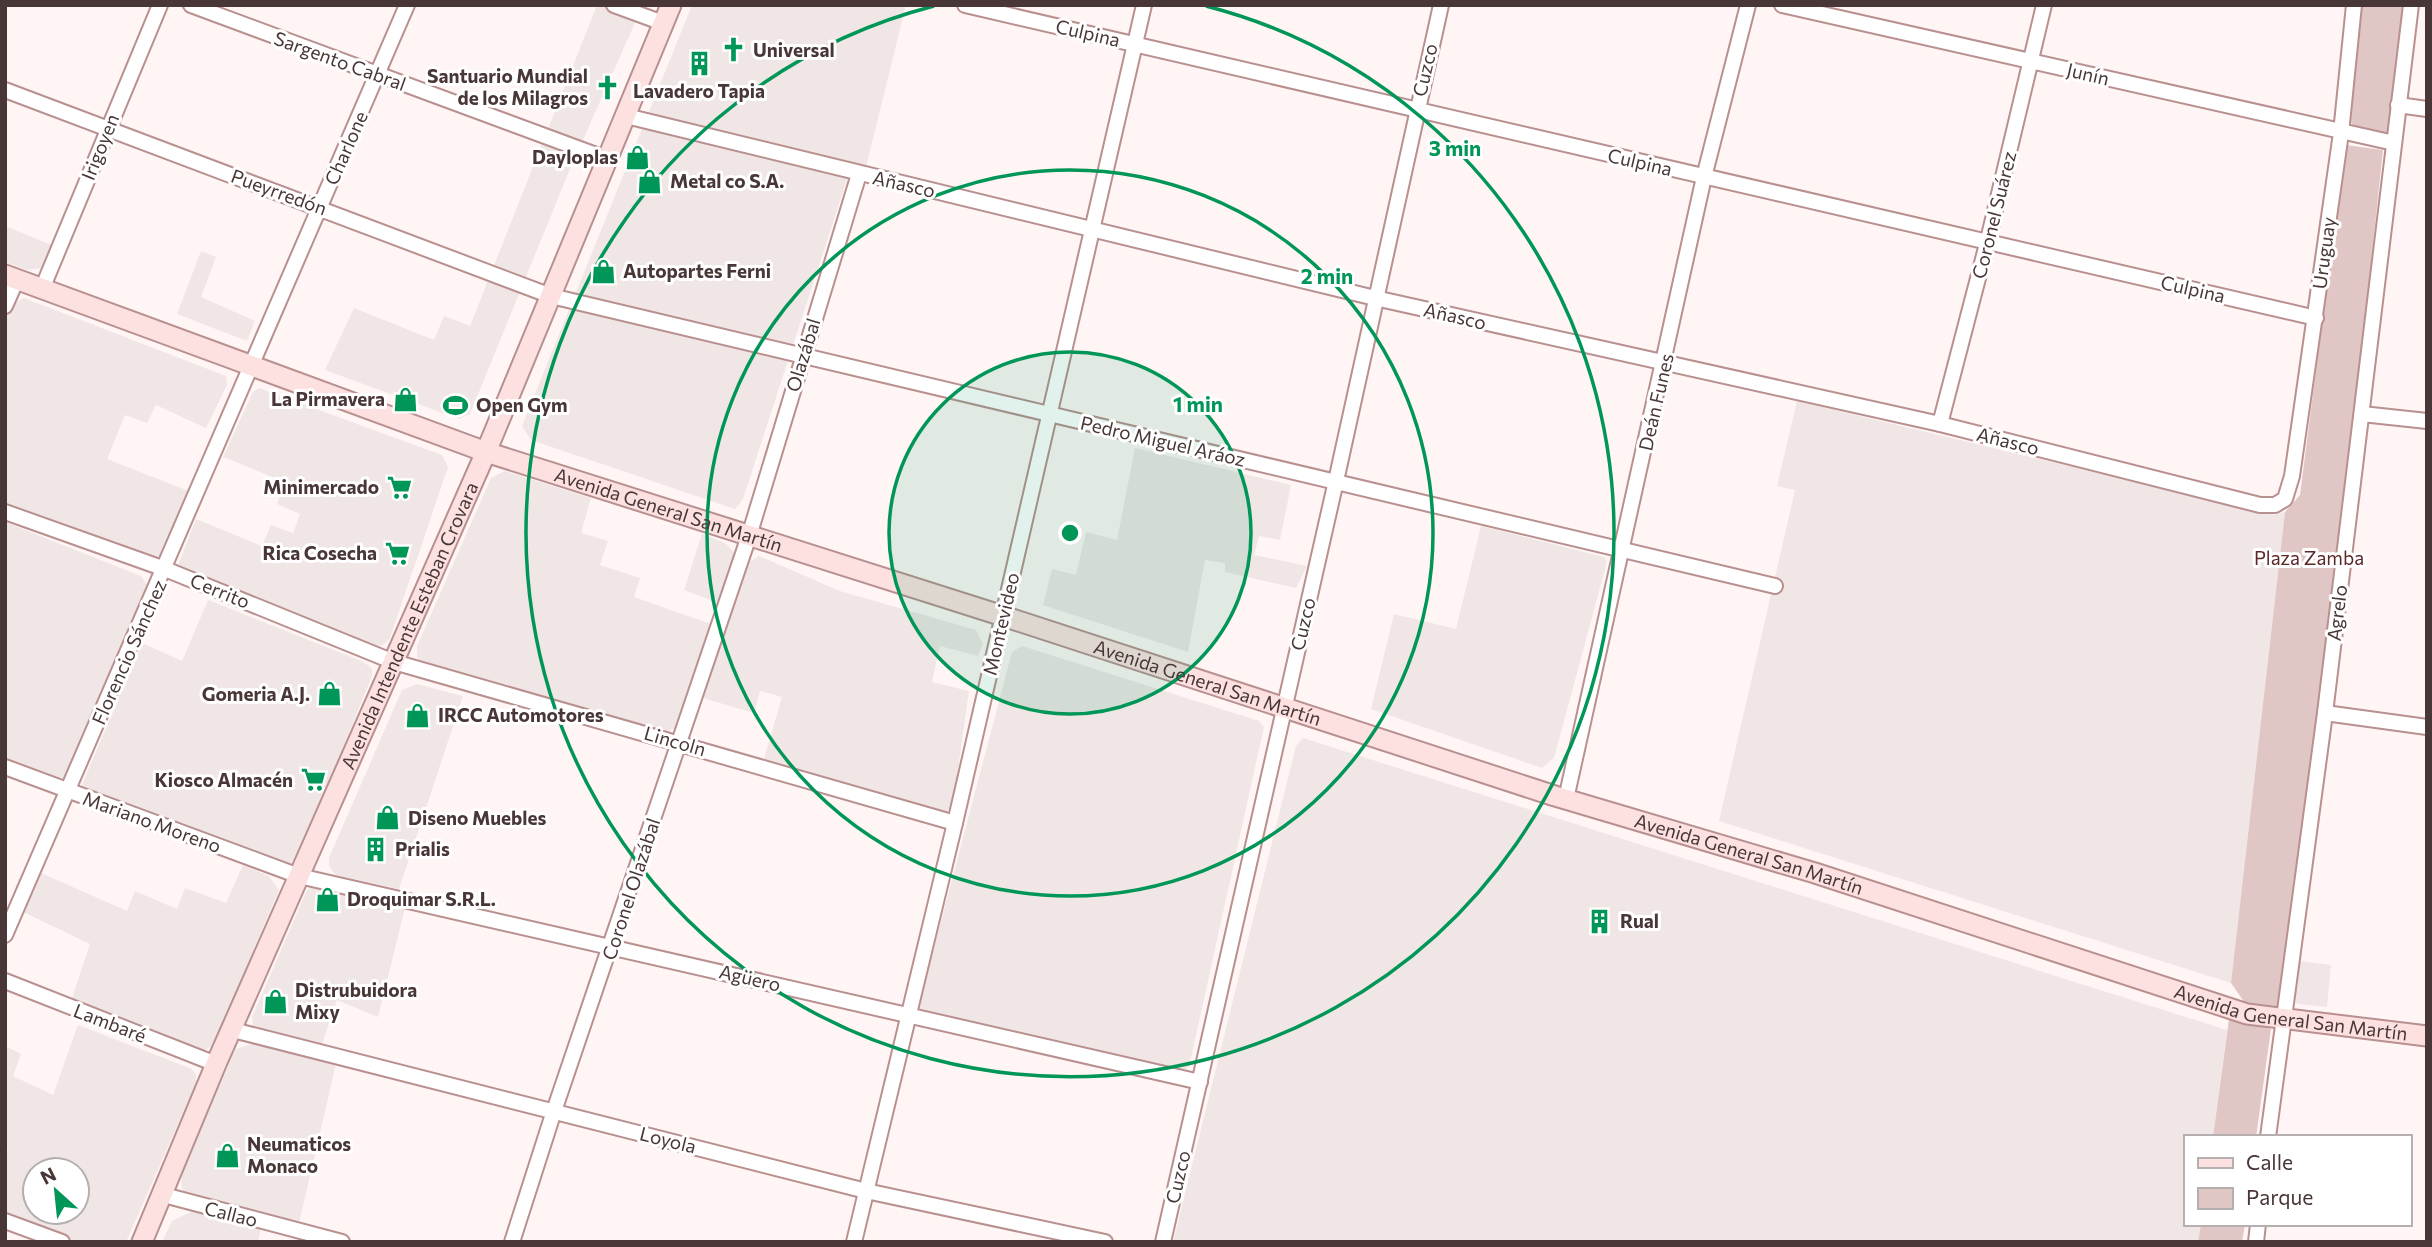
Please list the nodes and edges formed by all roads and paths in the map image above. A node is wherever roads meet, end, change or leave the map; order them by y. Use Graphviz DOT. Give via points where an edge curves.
graph roads {
  1 [pos="160,5"];
  2 [pos="191,5"];
  3 [pos="407,5"];
  4 [pos="614,5"];
  5 [pos="965,5"];
  6 [pos="1144,5"];
  7 [pos="1440,5"];
  8 [pos="1748,5"];
  9 [pos="1782,5"];
  10 [pos="2044,5"];
  11 [pos="2354,5"];
  12 [pos="2412,5"];
  13 [pos="667,14"];
  14 [pos="1135,44"];
  15 [pos="2031,61"];
  16 [pos="378,75"];
  17 [pos="5,90"];
  18 [pos="2398,105"];
  19 [pos="1416,109"];
  20 [pos="2427,109"];
  21 [pos="626,116"];
  22 [pos="107,129"];
  23 [pos="2341,133"];
  24 [pos="2394,143"];
  25 [pos="607,159"];
  26 [pos="859,174"];
  27 [pos="1704,177"];
  28 [pos="321,207"];
  29 [pos="1093,229"];
  30 [pos="1988,240"];
  31 [pos="11,277"];
  32 [pos="42,289"];
  33 [pos="551,296"];
  34 [pos="1375,298"];
  35 [pos="5,306"];
  36 [pos="2316,318"];
  37 [pos="802,357"];
  38 [pos="1665,364"];
  39 [pos="251,367"];
  40 [pos="2362,414"];
  41 [pos="1049,416"];
  42 [pos="2427,421"];
  43 [pos="1940,424"];
  44 [pos="486,452"];
  45 [pos="1336,481"];
  46 [pos="2285,499"];
  47 [pos="5,512"];
  48 [pos="749,536"];
  49 [pos="1621,550"];
  50 [pos="165,569"];
  51 [pos="1774,586"];
  52 [pos="1003,616"];
  53 [pos="394,662"];
  54 [pos="1283,708"];
  55 [pos="2325,713"];
  56 [pos="2427,727"];
  57 [pos="680,742"];
  58 [pos="5,767"];
  59 [pos="67,791"];
  60 [pos="1566,799"];
  61 [pos="955,823"];
  62 [pos="299,876"];
  63 [pos="5,935"];
  64 [pos="612,945"];
  65 [pos="5,981"];
  66 [pos="908,1016"];
  67 [pos="2282,1017"];
  68 [pos="233,1030"];
  69 [pos="2427,1036"];
  70 [pos="216,1064"];
  71 [pos="1200,1082"];
  72 [pos="554,1111"];
  73 [pos="2268,1135"];
  74 [pos="866,1191"];
  75 [pos="160,1194"];
  76 [pos="5,1221"];
  77 [pos="62,1242"];
  78 [pos="142,1242"];
  79 [pos="342,1242"];
  80 [pos="512,1242"];
  81 [pos="854,1242"];
  82 [pos="1105,1242"];
  83 [pos="1163,1242"];
  1 -- 22 [label="street, Irigoyen"];
  2 -- 16 [label="street, Sargento Cabral"];
  3 -- 16 [label="street, Charlone"];
  4 -- 13 [label="street"];
  5 -- 14 [label="street, Culpina"];
  6 -- 14 [label="street, Montevideo"];
  7 -- 19 [label="street, Cuzco"];
  8 -- 27 [label="street, Deán Funes"];
  9 -- 15 [label="street, Junín"];
  10 -- 15 [label="street, Coronel Suárez"];
  11 -- 23 [label="street, Uruguay"];
  12 -- 18 [label="street, Agrelo"];
  13 -- 21 [label="street, Avenida Intendente Esteban Crovara"];
  14 -- 19 [label="street, Culpina"];
  14 -- 29 [label="street, Montevideo"];
  15 -- 23 [label="street, Junín"];
  15 -- 30 [label="street, Coronel Suárez"];
  16 -- 25 [label="street, Sargento Cabral"];
  16 -- 28 [label="street, Charlone"];
  17 -- 22 [label="street, Pueyrredón"];
  18 -- 20 [label="street"];
  18 -- 24 [label="street, Agrelo"];
  19 -- 27 [label="street, Culpina"];
  19 -- 34 [label="street, Cuzco"];
  21 -- 25 [label="street, Avenida Intendente Esteban Crovara"];
  21 -- 26 [label="street, Añasco"];
  22 -- 28 [label="street, Pueyrredón"];
  22 -- 32 [label="street, Irigoyen"];
  23 -- 24 [label="street, Junín"];
  23 -- 36 [label="street, Uruguay"];
  24 -- 40 [label="street, Agrelo"];
  25 -- 33 [label="street, Avenida Intendente Esteban Crovara"];
  26 -- 29 [label="street, Añasco"];
  26 -- 37 [label="street, Olazábal"];
  27 -- 30 [label="street, Culpina"];
  27 -- 38 [label="street, Deán Funes"];
  28 -- 33 [label="street, Pueyrredón"];
  28 -- 39 [label="street, Charlone"];
  29 -- 34 [label="street, Añasco"];
  29 -- 41 [label="street, Montevideo"];
  30 -- 36 [label="street, Culpina"];
  30 -- 43 [label="street, Coronel Suárez"];
  31 -- 32 [label="street, Avenida General San Martín"];
  31 -- 35 [label="street"];
  32 -- 39 [label="street, Avenida General San Martín"];
  33 -- 37 [label="street, Pedro Miguel Aráoz"];
  33 -- 44 [label="street, Avenida Intendente Esteban Crovara"];
  34 -- 38 [label="street, Añasco"];
  34 -- 45 [label="street, Cuzco"];
  36 -- 46 [label="street, Uruguay"];
  37 -- 41 [label="street, Pedro Miguel Aráoz"];
  37 -- 48 [label="street, Olazábal"];
  38 -- 43 [label="street, Añasco"];
  38 -- 49 [label="street, Deán Funes"];
  39 -- 44 [label="street, Avenida General San Martín"];
  39 -- 50 [label="street, Florencio Sánchez"];
  40 -- 42 [label="street"];
  40 -- 55 [label="street, Agrelo"];
  41 -- 45 [label="street, Pedro Miguel Aráoz"];
  41 -- 52 [label="street, Montevideo"];
  43 -- 46 [label="street, Añasco" via="2260,505 2275,505"];
  44 -- 48 [label="street, Avenida General San Martín"];
  44 -- 53 [label="street, Avenida Intendente Esteban Crovara"];
  45 -- 49 [label="street, Pedro Miguel Aráoz"];
  45 -- 54 [label="street, Cuzco"];
  47 -- 50 [label="street, Cerrito"];
  48 -- 52 [label="street, Avenida General San Martín"];
  48 -- 57 [label="street, Coronel Olazábal"];
  49 -- 51 [label="street, Pedro Miguel Aráoz"];
  49 -- 60 [label="street, Deán Funes"];
  50 -- 53 [label="street, Cerrito"];
  50 -- 59 [label="street, Florencio Sánchez"];
  52 -- 54 [label="street, Avenida General San Martín"];
  52 -- 61 [label="street, Montevideo"];
  53 -- 57 [label="street, Lincoln"];
  53 -- 62 [label="street, Avenida Intendente Esteban Crovara"];
  54 -- 60 [label="street, Avenida General San Martín"];
  54 -- 71 [label="street, Cuzco"];
  55 -- 56 [label="street"];
  55 -- 67 [label="street, Agrelo"];
  57 -- 61 [label="street, Lincoln"];
  57 -- 64 [label="street, Coronel Olazábal"];
  58 -- 59 [label="street, Mariano Moreno"];
  59 -- 62 [label="street, Mariano Moreno"];
  59 -- 63 [label="street, Florencio Sánchez"];
  60 -- 67 [label="street, Avenida General San Martín" via="1815,873 2247,1014"];
  61 -- 66 [label="street, Montevideo"];
  62 -- 64 [label="street, Agüero"];
  62 -- 68 [label="street, Avenida Intendente Esteban Crovara"];
  64 -- 66 [label="street, Agüero"];
  64 -- 72 [label="street, Coronel Olazábal"];
  65 -- 70 [label="street, Lambaré"];
  66 -- 71 [label="street, Agüero"];
  66 -- 74 [label="street, Montevideo"];
  67 -- 69 [label="street, Avenida General San Martín"];
  67 -- 73 [label="street, Agrelo"];
  68 -- 70 [label="street, Avenida Intendente Esteban Crovara"];
  68 -- 72 [label="street, Loyola"];
  70 -- 75 [label="street, Avenida Intendente Esteban Crovara"];
  71 -- 83 [label="street, Cuzco"];
  72 -- 74 [label="street, Loyola"];
  72 -- 80 [label="street, Coronel Olazábal"];
  74 -- 81 [label="street, Montevideo"];
  74 -- 82 [label="street, Loyola"];
  75 -- 78 [label="street, Avenida Intendente Esteban Crovara"];
  75 -- 79 [label="street, Callao"];
  76 -- 77 [label="street"];
}
